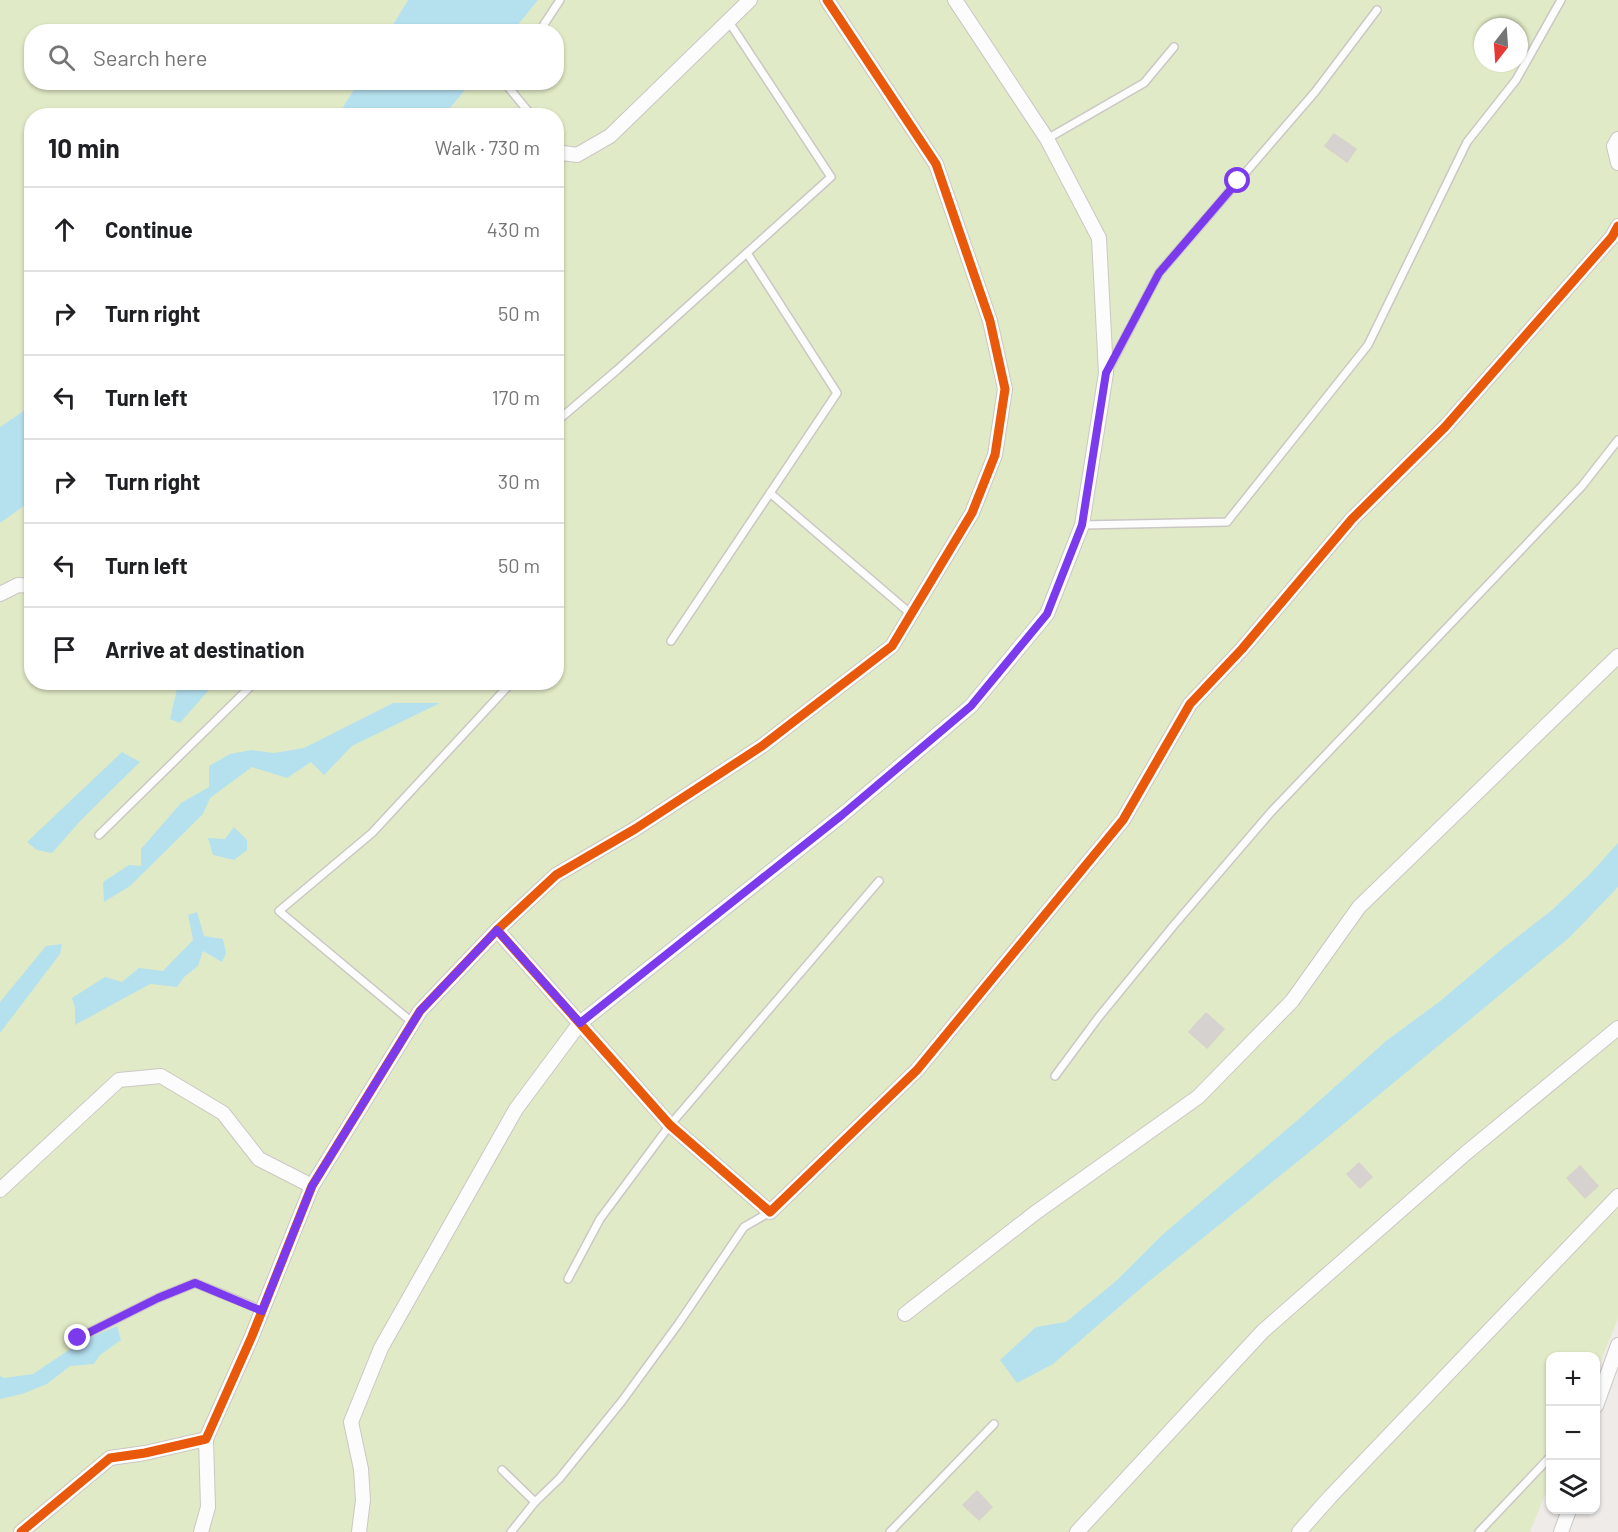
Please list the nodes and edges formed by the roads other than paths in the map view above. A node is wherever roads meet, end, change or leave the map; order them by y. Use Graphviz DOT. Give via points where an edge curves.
graph roads {
  1 [pos="560,0"];
  2 [pos="750,0"];
  3 [pos="826,0"];
  4 [pos="955,0"];
  5 [pos="1561,0"];
  6 [pos="1377,10"];
  7 [pos="729,22"];
  8 [pos="544,24"];
  9 [pos="1174,47"];
  10 [pos="511,90"];
  11 [pos="525,108"];
  12 [pos="1047,139"];
  13 [pos="1618,139"];
  14 [pos="564,153"];
  15 [pos="1618,163"];
  16 [pos="1618,226"];
  17 [pos="747,253"];
  18 [pos="1106,373"];
  19 [pos="564,415"];
  20 [pos="1618,440"];
  21 [pos="770,493"];
  22 [pos="1082,525"];
  23 [pos="24,585"];
  24 [pos="0,594"];
  25 [pos="911,614"];
  26 [pos="671,641"];
  27 [pos="1618,656"];
  28 [pos="247,690"];
  29 [pos="505,690"];
  30 [pos="99,835"];
  31 [pos="879,881"];
  32 [pos="497,930"];
  33 [pos="413,1023"];
  34 [pos="580,1023"];
  35 [pos="1618,1028"];
  36 [pos="1055,1076"];
  37 [pos="670,1125"];
  38 [pos="312,1186"];
  39 [pos="0,1190"];
  40 [pos="1618,1196"];
  41 [pos="770,1212"];
  42 [pos="568,1279"];
  43 [pos="262,1311"];
  44 [pos="905,1314"];
  45 [pos="78,1338"];
  46 [pos="1618,1345"];
  47 [pos="1600,1395"];
  48 [pos="994,1424"];
  49 [pos="206,1439"];
  50 [pos="1548,1460"];
  51 [pos="502,1470"];
  52 [pos="535,1502"];
  53 [pos="1567,1514"];
  54 [pos="21,1532"];
  55 [pos="201,1532"];
  56 [pos="358,1532"];
  57 [pos="511,1532"];
  58 [pos="890,1532"];
  59 [pos="1077,1532"];
  60 [pos="1299,1532"];
  61 [pos="1479,1532"];
  62 [pos="1561,1532"];
  1 -- 8 [label="lane"];
  2 -- 7 [label="street"];
  3 -- 25 [label="street" via="936,164 990,321 1005,388 995,455 972,513"];
  4 -- 12 [label="street"];
  5 -- 22 [label="lane" via="1516,80 1467,142 1368,345 1227,522"];
  6 -- 18 [label="lane" via="1315,92 1159,273"];
  7 -- 14 [label="street" via="610,136 577,155"];
  7 -- 17 [label="lane" via="831,177"];
  9 -- 12 [label="lane" via="1144,83"];
  10 -- 11 [label="lane"];
  12 -- 18 [label="street" via="1099,238"];
  13 -- 15 [label="street" via="1614,146"];
  16 -- 41 [label="street" via="1445,427 1352,519 1190,704 1123,820 917,1070"];
  17 -- 19 [label="lane"];
  17 -- 21 [label="lane" via="837,393"];
  18 -- 22 [label="street"];
  20 -- 36 [label="lane" via="1582,486 1271,812 1098,1018"];
  21 -- 25 [label="lane"];
  21 -- 26 [label="lane"];
  22 -- 34 [label="street" via="1047,614 971,706 842,815"];
  23 -- 24 [label="street"];
  25 -- 32 [label="street" via="892,646 762,746 556,875"];
  27 -- 44 [label="street" via="1359,907 1292,1001 1198,1097 1035,1212"];
  28 -- 30 [label="lane"];
  29 -- 33 [label="lane" via="372,833 279,911"];
  31 -- 37 [label="lane"];
  32 -- 33 [label="street"];
  32 -- 34 [label="street"];
  33 -- 38 [label="street"];
  34 -- 37 [label="street"];
  34 -- 56 [label="street" via="516,1108 381,1348 351,1422 363,1500"];
  35 -- 59 [label="street" via="1466,1153 1263,1331"];
  37 -- 41 [label="street"];
  37 -- 42 [label="lane" via="600,1219"];
  38 -- 39 [label="street" via="259,1159 223,1113 161,1076 119,1080"];
  38 -- 43 [label="street"];
  40 -- 60 [label="street"];
  41 -- 52 [label="lane" via="744,1227 622,1401 559,1479"];
  43 -- 45 [label="lane" via="195,1283"];
  43 -- 49 [label="street"];
  46 -- 47 [label="street"];
  48 -- 58 [label="lane"];
  49 -- 54 [label="street" via="110,1458"];
  49 -- 55 [label="street" via="208,1507"];
  50 -- 61 [label="lane"];
  51 -- 52 [label="lane"];
  52 -- 57 [label="lane"];
  53 -- 62 [label="street"];
}
